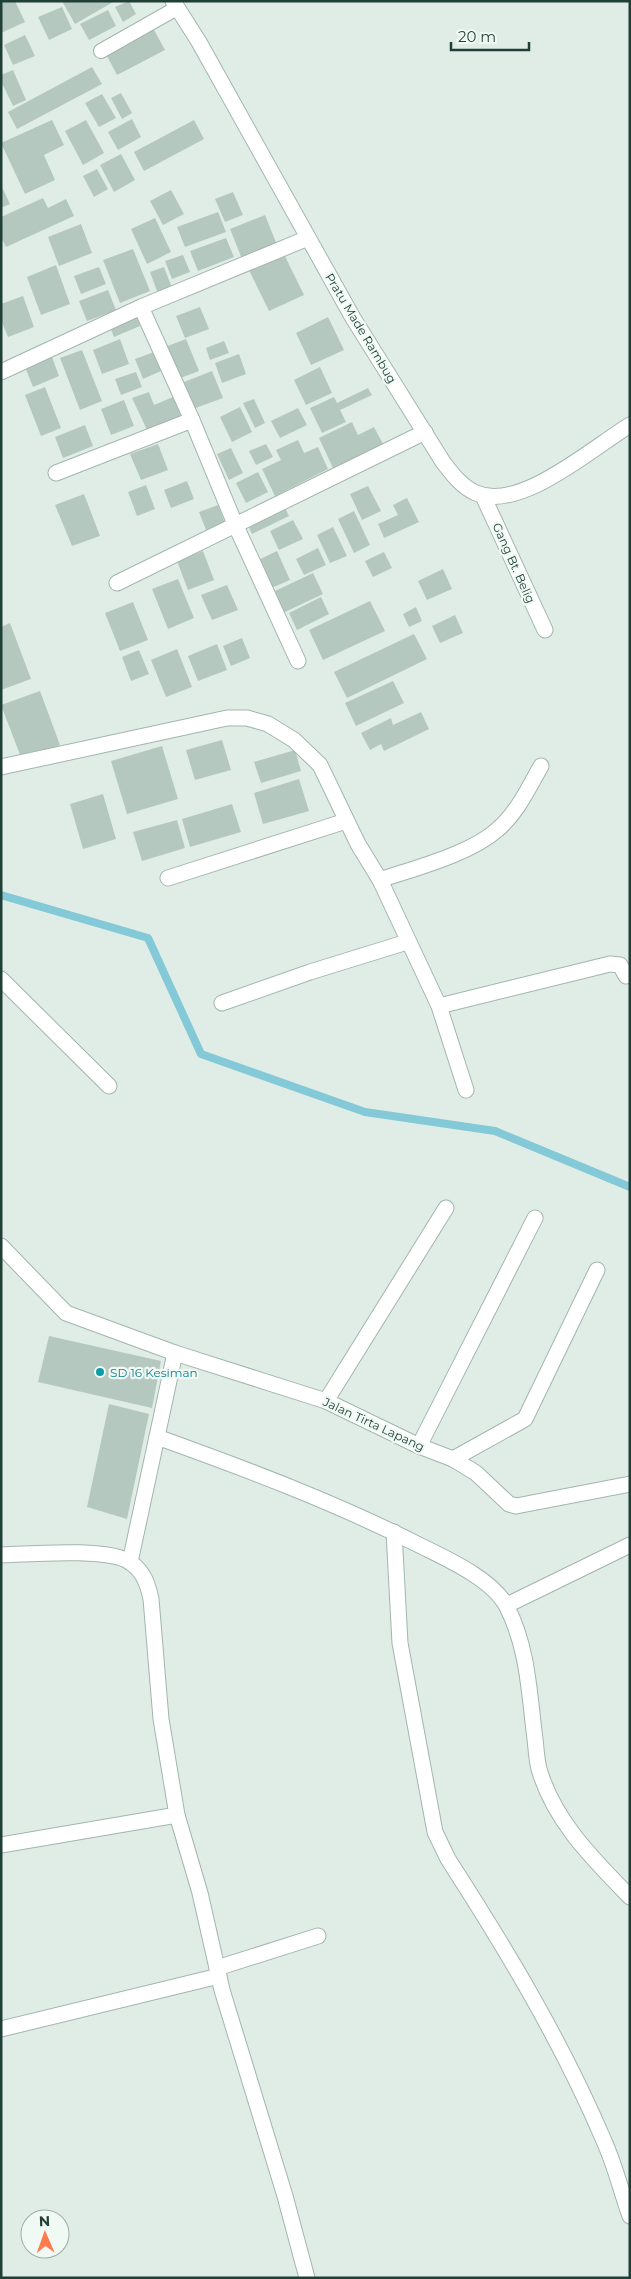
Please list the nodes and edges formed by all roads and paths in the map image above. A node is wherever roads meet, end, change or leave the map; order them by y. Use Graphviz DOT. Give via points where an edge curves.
graph roads {
  1 [pos="175,5"];
  2 [pos="101,51"];
  3 [pos="308,238"];
  4 [pos="141,307"];
  5 [pos="1,372"];
  6 [pos="192,420"];
  7 [pos="630,425"];
  8 [pos="424,432"];
  9 [pos="56,473"];
  10 [pos="483,496"];
  11 [pos="235,524"];
  12 [pos="117,583"];
  13 [pos="545,630"];
  14 [pos="298,661"];
  15 [pos="541,766"];
  16 [pos="1,767"];
  17 [pos="346,821"];
  18 [pos="168,878"];
  19 [pos="380,880"];
  20 [pos="407,942"];
  21 [pos="626,976"];
  22 [pos="1,979"];
  23 [pos="222,1004"];
  24 [pos="439,1006"];
  25 [pos="109,1086"];
  26 [pos="466,1090"];
  27 [pos="446,1208"];
  28 [pos="535,1218"];
  29 [pos="1,1246"];
  30 [pos="596,1270"];
  31 [pos="175,1353"];
  32 [pos="326,1401"];
  33 [pos="157,1436"];
  34 [pos="419,1446"];
  35 [pos="453,1459"];
  36 [pos="630,1484"];
  37 [pos="394,1532"];
  38 [pos="630,1544"];
  39 [pos="1,1555"];
  40 [pos="130,1562"];
  41 [pos="507,1605"];
  42 [pos="177,1815"];
  43 [pos="1,1845"];
  44 [pos="630,1897"];
  45 [pos="318,1936"];
  46 [pos="218,1972"];
  47 [pos="1,2029"];
  48 [pos="630,2216"];
  49 [pos="307,2278"];
  1 -- 2 [label="lane"];
  1 -- 3 [label="street, Pratu Made Rambug" via="199,42"];
  3 -- 4 [label="street"];
  3 -- 8 [label="street, Pratu Made Rambug"];
  4 -- 5 [label="street"];
  4 -- 6 [label="street"];
  6 -- 9 [label="street"];
  6 -- 11 [label="street"];
  7 -- 10 [label="street" via="542,483 514,495"];
  8 -- 10 [label="street, Pratu Made Rambug" via="456,478"];
  8 -- 11 [label="street"];
  10 -- 13 [label="street, Gang Bt. Belig"];
  11 -- 12 [label="street"];
  11 -- 14 [label="street"];
  15 -- 19 [label="street" via="518,807 484,841"];
  16 -- 17 [label="street" via="226,718 247,718 268,724 294,740 320,764"];
  17 -- 18 [label="street"];
  17 -- 19 [label="street"];
  19 -- 20 [label="street"];
  20 -- 23 [label="street"];
  20 -- 24 [label="street"];
  21 -- 24 [label="street" via="620,965 610,964"];
  22 -- 25 [label="street"];
  24 -- 26 [label="street"];
  27 -- 32 [label="street"];
  28 -- 34 [label="street"];
  29 -- 31 [label="street, Jalan Tirta Lapang" via="66,1312"];
  30 -- 35 [label="street" via="525,1419"];
  31 -- 32 [label="street, Jalan Tirta Lapang"];
  31 -- 33 [label="street"];
  32 -- 34 [label="street, Jalan Tirta Lapang"];
  33 -- 37 [label="street" via="274,1480"];
  33 -- 40 [label="street"];
  34 -- 35 [label="street, Jalan Tirta Lapang"];
  35 -- 36 [label="street, Jalan Tirta Lapang" via="476,1473 509,1504 516,1506"];
  37 -- 41 [label="street" via="462,1567 489,1586"];
  37 -- 48 [label="street" via="400,1644 436,1832 448,1859 543,2017 586,2100 605,2143"];
  38 -- 41 [label="street"];
  39 -- 40 [label="street" via="52,1552 112,1556"];
  40 -- 42 [label="street" via="141,1572 151,1600 161,1719"];
  41 -- 44 [label="street" via="524,1652 538,1767 546,1788 579,1844"];
  42 -- 43 [label="street"];
  42 -- 46 [label="street" via="200,1893"];
  45 -- 46 [label="street"];
  46 -- 47 [label="street"];
  46 -- 49 [label="street"];
}
